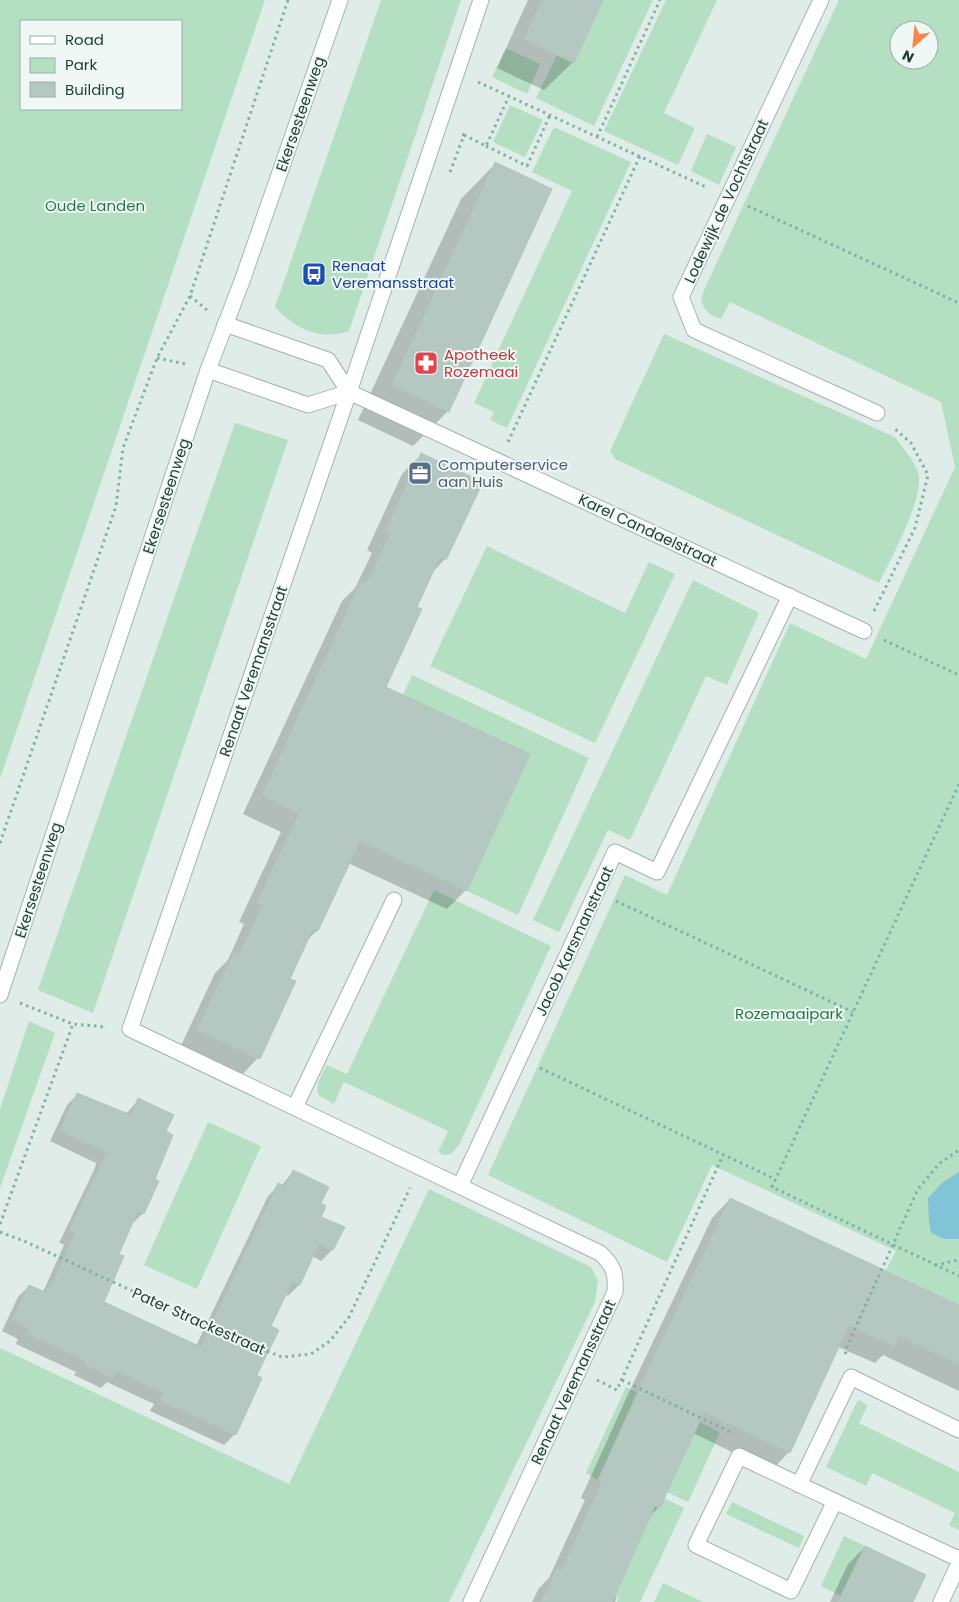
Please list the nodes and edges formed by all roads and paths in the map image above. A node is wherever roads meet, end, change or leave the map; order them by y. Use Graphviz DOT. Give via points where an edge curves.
graph roads {
  1 [pos="288,0"];
  2 [pos="340,0"];
  3 [pos="481,0"];
  4 [pos="660,0"];
  5 [pos="821,0"];
  6 [pos="509,96"];
  7 [pos="550,115"];
  8 [pos="464,135"];
  9 [pos="597,137"];
  10 [pos="486,146"];
  11 [pos="640,156"];
  12 [pos="225,324"];
  13 [pos="157,358"];
  14 [pos="208,370"];
  15 [pos="349,392"];
  16 [pos="877,413"];
  17 [pos="499,462"];
  18 [pos="790,596"];
  19 [pos="864,631"];
  20 [pos="959,675"];
  21 [pos="959,784"];
  22 [pos="0,843"];
  23 [pos="597,892"];
  24 [pos="394,900"];
  25 [pos="0,995"];
  26 [pos="853,1012"];
  27 [pos="73,1024"];
  28 [pos="130,1030"];
  29 [pos="520,1058"];
  30 [pos="295,1107"];
  31 [pos="959,1150"];
  32 [pos="723,1155"];
  33 [pos="420,1168"];
  34 [pos="775,1179"];
  35 [pos="460,1186"];
  36 [pos="0,1224"];
  37 [pos="0,1232"];
  38 [pos="892,1244"];
  39 [pos="959,1260"];
  40 [pos="935,1265"];
  41 [pos="959,1276"];
  42 [pos="852,1377"];
  43 [pos="622,1380"];
  44 [pos="617,1390"];
  45 [pos="959,1430"];
  46 [pos="739,1456"];
  47 [pos="799,1485"];
  48 [pos="835,1501"];
  49 [pos="959,1559"];
  50 [pos="959,1563"];
  51 [pos="471,1602"];
  52 [pos="941,1602"];
  1 -- 13 [label="path" via="190,296"];
  2 -- 12 [label="street, Ekersesteenweg"];
  3 -- 15 [label="street, Renaat Veremansstraat"];
  4 -- 9 [label="path"];
  5 -- 16 [label="street, Lodewijk de Vochtstraat" via="681,296 694,330"];
  6 -- 10 [label="path"];
  7 -- 10 [label="path" via="527,166"];
  8 -- 10 [label="path"];
  11 -- 17 [label="path"];
  12 -- 14 [label="street, Ekersesteenweg"];
  12 -- 15 [label="street" via="328,360"];
  13 -- 14 [label="path"];
  13 -- 22 [label="path" via="123,448 116,506"];
  14 -- 15 [label="street" via="308,404"];
  14 -- 25 [label="street, Ekersesteenweg"];
  15 -- 17 [label="street, Karel Candaelstraat"];
  15 -- 28 [label="street, Renaat Veremansstraat"];
  16 -- 19 [label="path" via="911,443 928,475 915,528"];
  17 -- 18 [label="street, Karel Candaelstraat"];
  18 -- 19 [label="street, Karel Candaelstraat"];
  18 -- 23 [label="street, Jacob Karsmanstraat" via="657,872 615,852"];
  19 -- 20 [label="path"];
  21 -- 26 [label="path"];
  23 -- 26 [label="path"];
  23 -- 29 [label="street, Jacob Karsmanstraat"];
  24 -- 30 [label="street"];
  25 -- 27 [label="path"];
  26 -- 34 [label="path"];
  27 -- 28 [label="path"];
  27 -- 36 [label="path"];
  28 -- 30 [label="street, Renaat Veremansstraat"];
  29 -- 32 [label="path"];
  29 -- 35 [label="street, Jacob Karsmanstraat"];
  30 -- 33 [label="street, Renaat Veremansstraat"];
  31 -- 38 [label="path" via="940,1163 918,1189"];
  32 -- 34 [label="path"];
  32 -- 43 [label="path"];
  33 -- 35 [label="street, Renaat Veremansstraat"];
  33 -- 37 [label="path, Pater Strackestraat" via="349,1317 330,1341 311,1354 282,1356 248,1344"];
  34 -- 38 [label="path" via="772,1187"];
  35 -- 51 [label="street, Renaat Veremansstraat" via="600,1254 611,1263 616,1278 615,1292"];
  38 -- 40 [label="path"];
  38 -- 42 [label="path" via="845,1351"];
  39 -- 40 [label="path"];
  40 -- 41 [label="path"];
  42 -- 45 [label="street"];
  42 -- 47 [label="street"];
  43 -- 44 [label="path"];
  43 -- 46 [label="path" via="728,1431"];
  46 -- 47 [label="street"];
  46 -- 48 [label="street" via="696,1546 792,1591"];
  47 -- 48 [label="street"];
  48 -- 49 [label="street"];
  50 -- 52 [label="street"];
}
